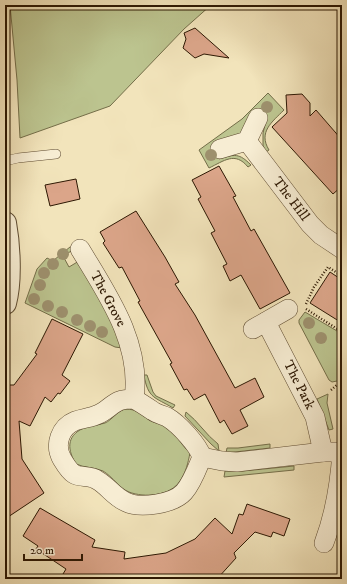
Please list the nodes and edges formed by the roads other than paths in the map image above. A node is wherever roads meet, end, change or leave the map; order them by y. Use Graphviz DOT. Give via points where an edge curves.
graph roads {
  1 [pos="258,118"];
  2 [pos="247,141"];
  3 [pos="220,150"];
  4 [pos="56,154"];
  5 [pos="5,161"];
  6 [pos="5,223"];
  7 [pos="80,248"];
  8 [pos="342,249"];
  9 [pos="5,303"];
  10 [pos="288,309"];
  11 [pos="134,399"];
  12 [pos="323,452"];
  13 [pos="342,452"];
  14 [pos="202,458"];
  15 [pos="324,543"];
  1 -- 2 [label="street"];
  2 -- 3 [label="street"];
  2 -- 8 [label="street, The Hill" via="310,224"];
  4 -- 5 [label="lane"];
  6 -- 9 [label="street" via="8,290"];
  7 -- 11 [label="street, The Grove" via="115,309 126,334 134,363"];
  10 -- 12 [label="street, The Park" via="259,326 315,417"];
  11 -- 14 [label="street" via="174,422 185,432"];
  11 -- 14 [label="street" via="119,401 97,415 74,421 66,427 58,444 59,452 68,469 74,474 96,479 127,503 148,505 166,502 183,494"];
  12 -- 13 [label="street"];
  12 -- 14 [label="street" via="237,462"];
  13 -- 15 [label="street" via="338,487"];
}
